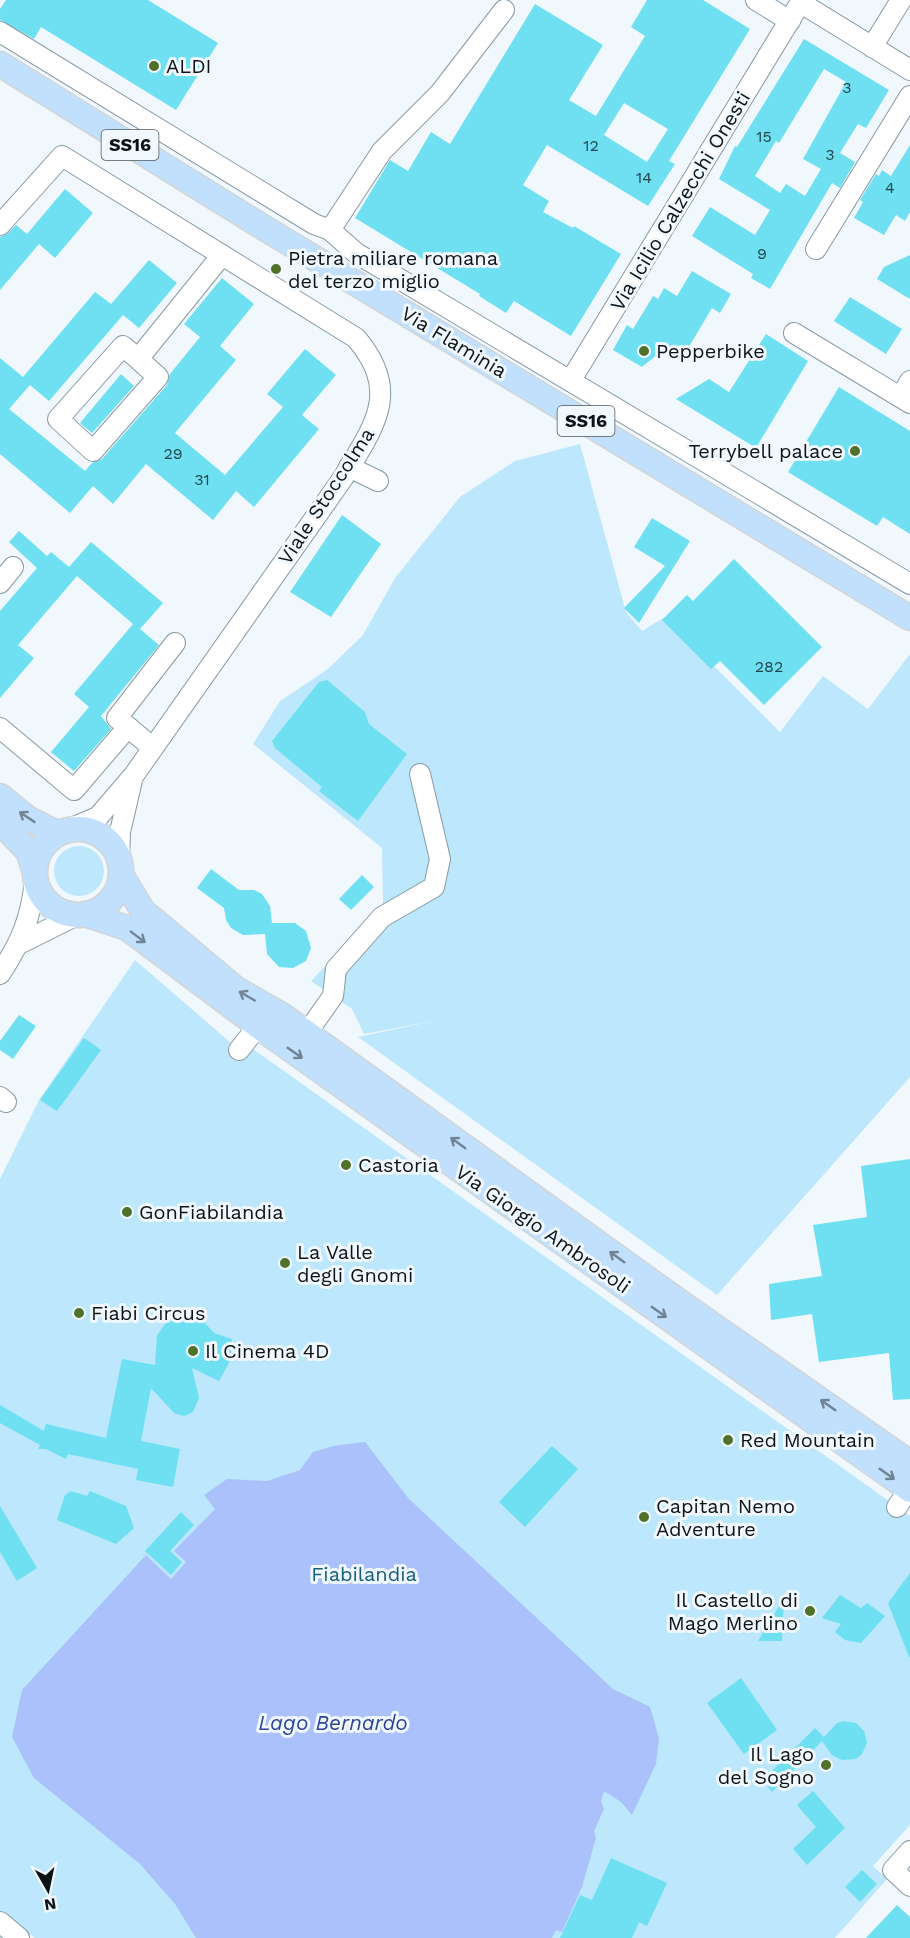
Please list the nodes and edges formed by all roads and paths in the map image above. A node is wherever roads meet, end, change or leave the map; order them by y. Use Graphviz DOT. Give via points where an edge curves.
graph roads {
  1 [pos="756,0"];
  2 [pos="901,0"];
  3 [pos="802,1"];
  4 [pos="504,10"];
  5 [pos="790,21"];
  6 [pos="0,32"];
  7 [pos="872,46"];
  8 [pos="0,64"];
  9 [pos="910,70"];
  10 [pos="910,96"];
  11 [pos="278,202"];
  12 [pos="0,225"];
  13 [pos="261,226"];
  14 [pos="330,230"];
  15 [pos="816,249"];
  16 [pos="222,255"];
  17 [pos="794,333"];
  18 [pos="138,359"];
  19 [pos="571,380"];
  20 [pos="907,394"];
  21 [pos="350,467"];
  22 [pos="378,481"];
  23 [pos="13,567"];
  24 [pos="0,583"];
  25 [pos="910,584"];
  26 [pos="910,618"];
  27 [pos="175,643"];
  28 [pos="128,727"];
  29 [pos="0,728"];
  30 [pos="153,748"];
  31 [pos="420,774"];
  32 [pos="134,775"];
  33 [pos="0,796"];
  34 [pos="0,822"];
  35 [pos="64,831"];
  36 [pos="120,867"];
  37 [pos="34,874"];
  38 [pos="81,915"];
  39 [pos="19,944"];
  40 [pos="0,974"];
  41 [pos="258,1026"];
  42 [pos="306,1034"];
  43 [pos="239,1050"];
  44 [pos="910,1463"];
  45 [pos="905,1495"];
  46 [pos="910,1851"];
  47 [pos="910,1886"];
  48 [pos="0,1922"];
  49 [pos="19,1938"];
  1 -- 5 [label="street"];
  2 -- 7 [label="street"];
  3 -- 5 [label="street, Via Icilio Calzecchi Onesti"];
  3 -- 7 [label="street"];
  4 -- 14 [label="street" via="440,93 382,151"];
  5 -- 19 [label="street, Via Icilio Calzecchi Onesti"];
  6 -- 11 [label="street, Via Flaminia"];
  7 -- 9 [label="street"];
  8 -- 13 [label="main road, Via Flaminia / SS16"];
  10 -- 15 [label="street"];
  11 -- 13 [label="street"];
  11 -- 14 [label="street, Via Flaminia"];
  12 -- 16 [label="street, Viale Stoccolma" via="62,156"];
  13 -- 26 [label="main road, Via Flaminia / SS16"];
  14 -- 19 [label="street, Via Flaminia" via="356,253"];
  16 -- 18 [label="street"];
  16 -- 21 [label="street, Viale Stoccolma" via="356,338 373,357 381,386 378,416"];
  17 -- 20 [label="street"];
  18 -- 18 [label="street" via="123,346 58,420 93,451 159,377"];
  19 -- 25 [label="street, Via Flaminia"];
  21 -- 22 [label="street"];
  21 -- 30 [label="street, Viale Stoccolma"];
  23 -- 24 [label="street"];
  27 -- 28 [label="street" via="117,718"];
  28 -- 29 [label="street" via="74,790"];
  28 -- 30 [label="street"];
  30 -- 32 [label="street, Viale Stoccolma"];
  31 -- 42 [label="street" via="440,859 434,887 382,916 374,925 336,969 333,996"];
  32 -- 35 [label="street, Viale Stoccolma" via="98,817"];
  32 -- 36 [label="street, Viale Stoccolma" via="120,832"];
  35 -- 33 [label="main road, one-way" via="27,818"];
  34 -- 37 [label="main road" via="28,851"];
  35 -- 36 [label="main road" via="96,832 107,839"];
  35 -- 37 [label="main road" via="41,848"];
  36 -- 38 [label="main road" via="116,893 109,902"];
  42 -- 36 [label="main road, Via Giorgio Ambrosoli, one-way" via="236,989 143,911"];
  37 -- 38 [label="main road" via="39,891 54,908"];
  37 -- 39 [label="street" via="32,909"];
  38 -- 39 [label="street"];
  38 -- 41 [label="main road, Via Giorgio Ambrosoli, one-way" via="127,928"];
  39 -- 40 [label="street"];
  41 -- 43 [label="street"];
  41 -- 45 [label="main road, Via Giorgio Ambrosoli, one-way"];
  44 -- 42 [label="main road, Via Giorgio Ambrosoli, one-way"];
  46 -- 47 [label="street" via="893,1870"];
  48 -- 49 [label="street"];
}
